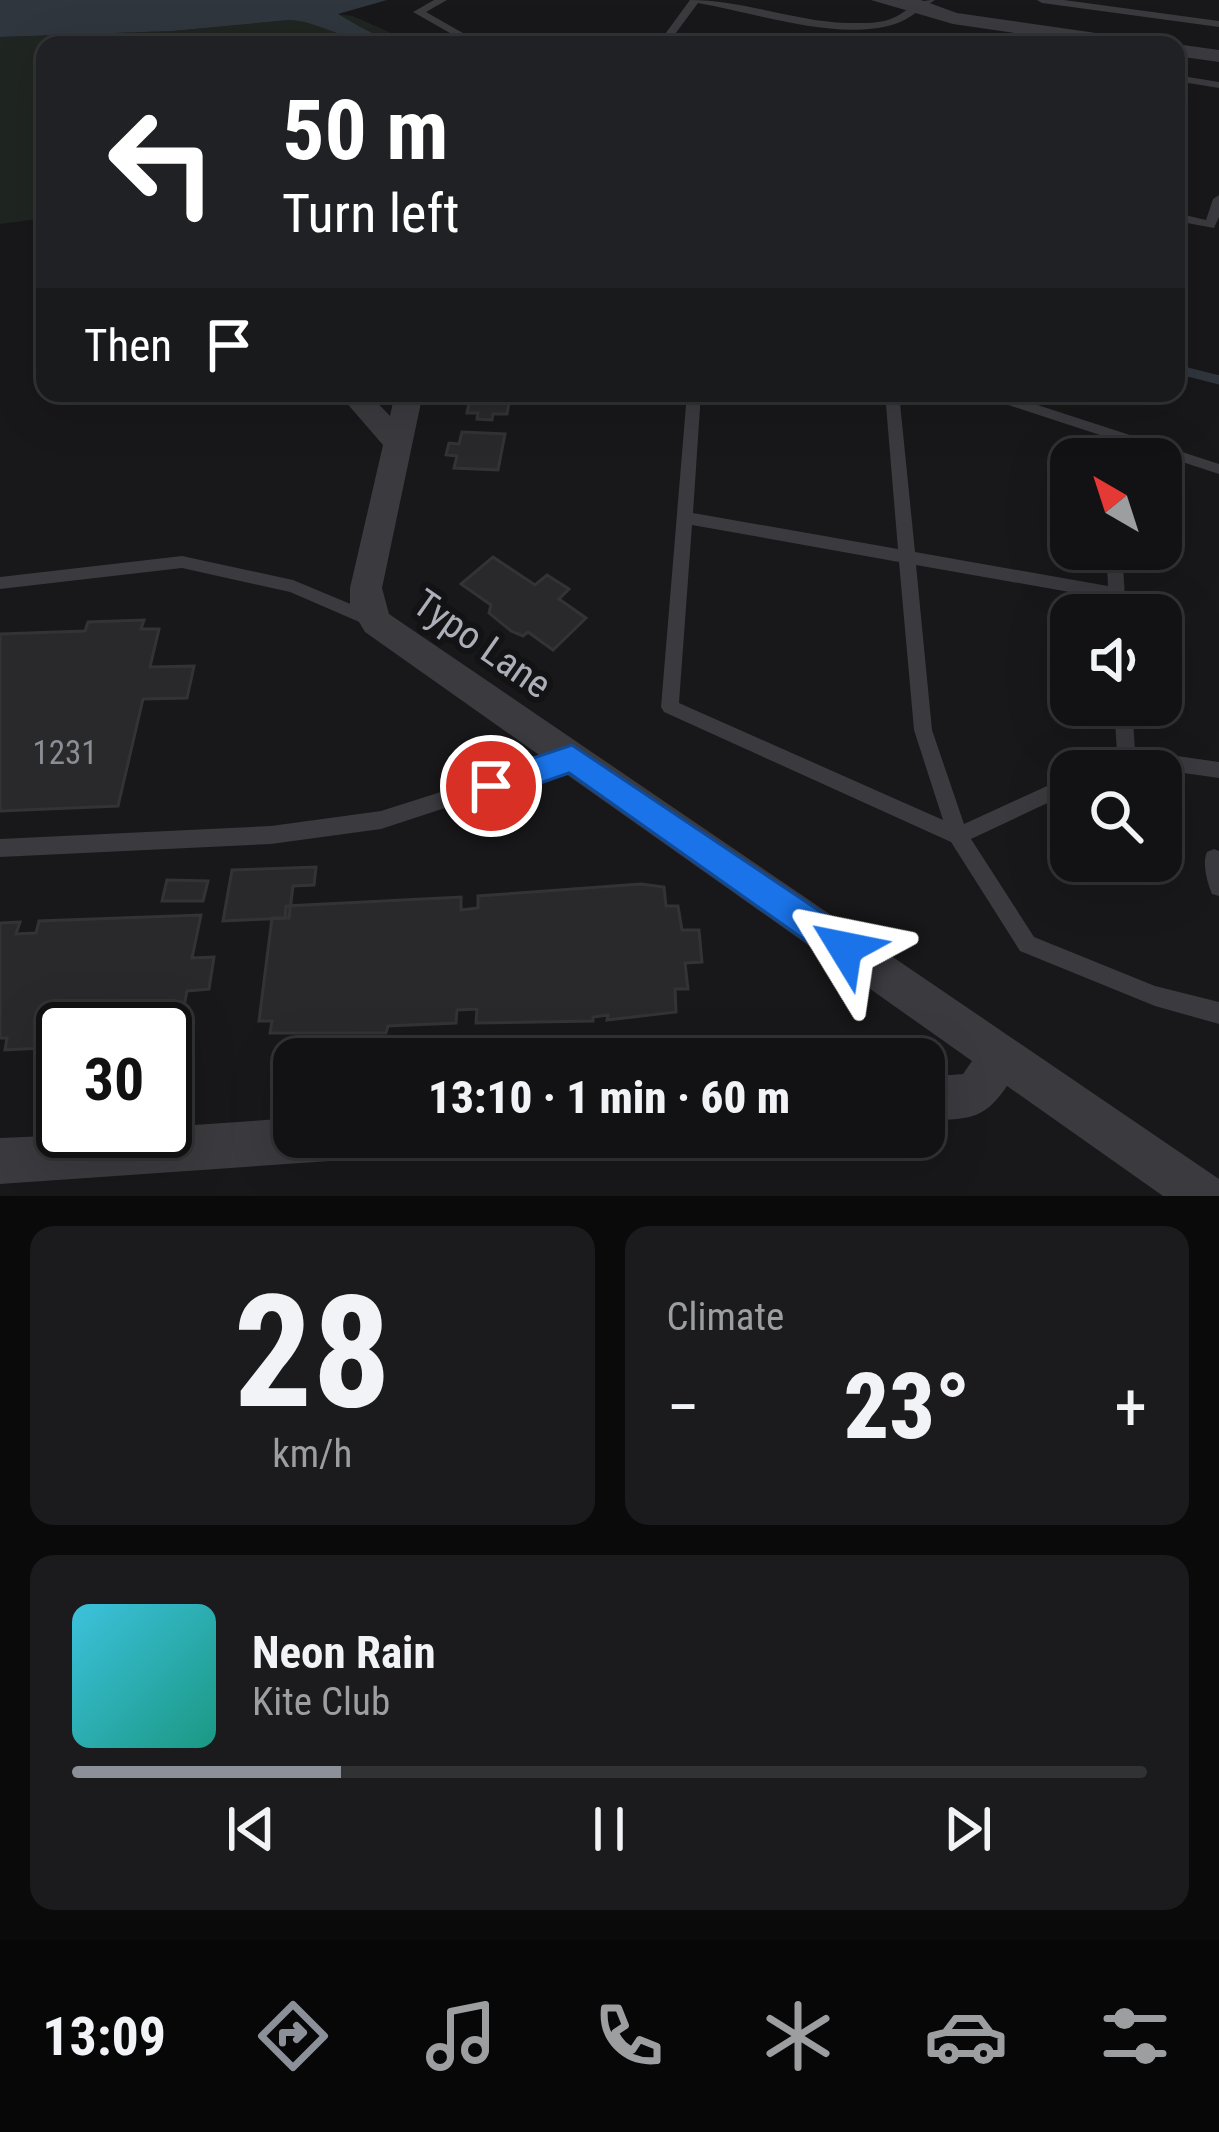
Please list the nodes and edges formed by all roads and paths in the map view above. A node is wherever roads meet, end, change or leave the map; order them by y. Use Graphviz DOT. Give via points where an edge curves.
graph roads {
  1 [pos="442,0"];
  2 [pos="696,0"];
  3 [pos="881,0"];
  4 [pos="1042,0"];
  5 [pos="922,2"];
  6 [pos="1219,24"];
  7 [pos="462,36"];
  8 [pos="669,36"];
  9 [pos="1076,36"];
  10 [pos="1185,51"];
  11 [pos="1219,56"];
  12 [pos="1185,79"];
  13 [pos="1219,85"];
  14 [pos="1219,200"];
  15 [pos="1185,219"];
  16 [pos="360,402"];
  17 [pos="407,402"];
  18 [pos="693,402"];
  19 [pos="893,402"];
  20 [pos="1013,402"];
  21 [pos="1107,433"];
  22 [pos="1107,438"];
  23 [pos="398,443"];
  24 [pos="1219,469"];
  25 [pos="687,518"];
  26 [pos="908,554"];
  27 [pos="1115,570"];
  28 [pos="0,583"];
  29 [pos="1116,594"];
  30 [pos="377,623"];
  31 [pos="572,758"];
  32 [pos="1182,765"];
  33 [pos="1219,770"];
  34 [pos="1050,793"];
  35 [pos="958,836"];
  36 [pos="0,848"];
  37 [pos="1214,858"];
  38 [pos="1219,887"];
  39 [pos="1219,1013"];
  40 [pos="1001,1056"];
  41 [pos="945,1098"];
  42 [pos="273,1142"];
  43 [pos="0,1161"];
  44 [pos="1203,1196"];
  1 -- 7 [label="lane" via="418,12"];
  2 -- 5 [label="lane" via="858,26 896,21"];
  2 -- 8 [label="lane"];
  3 -- 5 [label="street"];
  4 -- 6 [label="lane"];
  5 -- 9 [label="street" via="953,18"];
  10 -- 11 [label="street"];
  12 -- 13 [label="lane"];
  14 -- 15 [label="lane" via="1210,225"];
  16 -- 23 [label="street"];
  17 -- 23 [label="street, Typo Lane"];
  18 -- 25 [label="lane"];
  19 -- 26 [label="lane"];
  20 -- 21 [label="lane"];
  21 -- 22 [label="lane"];
  21 -- 24 [label="lane"];
  23 -- 30 [label="street, Typo Lane" via="366,589"];
  25 -- 26 [label="lane"];
  25 -- 35 [label="lane" via="670,707"];
  26 -- 29 [label="lane"];
  26 -- 35 [label="lane" via="923,730"];
  27 -- 29 [label="lane"];
  28 -- 30 [label="lane" via="182,562 293,586"];
  30 -- 31 [label="street, Typo Lane"];
  31 -- 36 [label="lane" via="381,820 271,835"];
  31 -- 40 [label="street, Typo Lane"];
  32 -- 33 [label="lane"];
  34 -- 35 [label="lane"];
  35 -- 39 [label="lane" via="1027,944"];
  37 -- 38 [label="lane"];
  40 -- 41 [label="street" via="975,1095"];
  40 -- 44 [label="street, Typo Lane"];
  42 -- 43 [label="street"];
}
